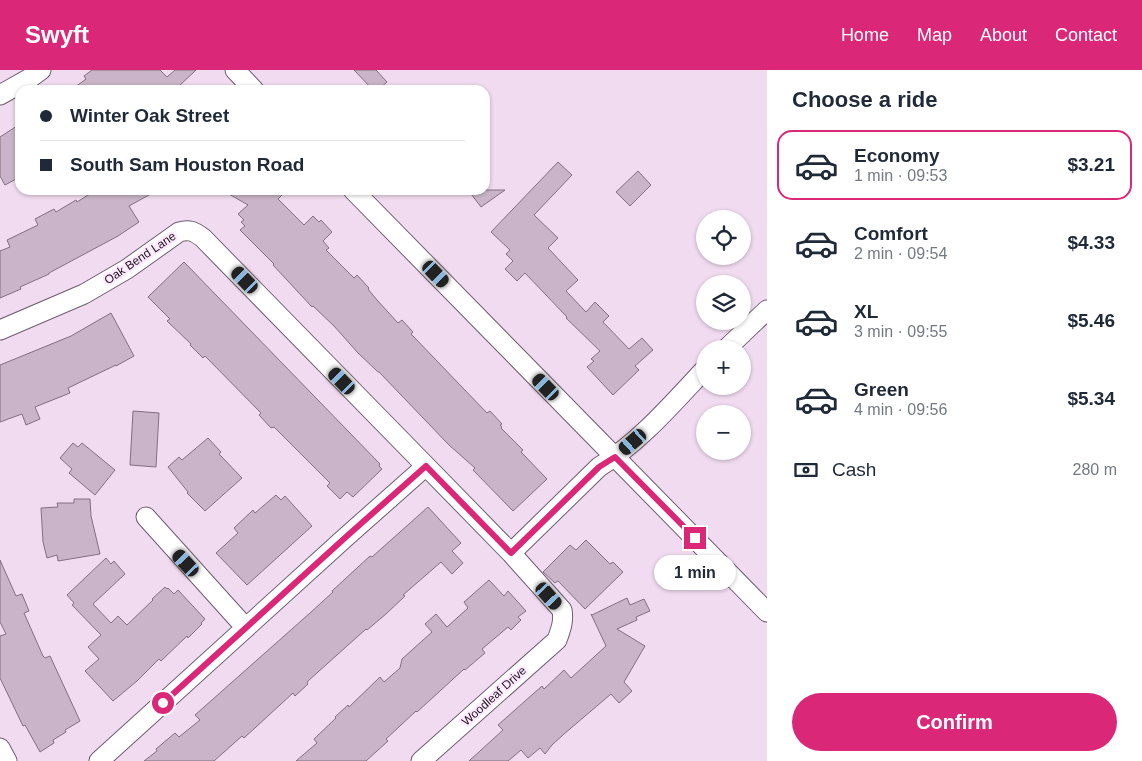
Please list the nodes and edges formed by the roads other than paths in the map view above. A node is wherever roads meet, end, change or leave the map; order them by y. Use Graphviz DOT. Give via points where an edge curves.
graph roads {
  1 [pos="41,70"];
  2 [pos="235,70"];
  3 [pos="18,85"];
  4 [pos="249,85"];
  5 [pos="15,87"];
  6 [pos="0,96"];
  7 [pos="357,195"];
  8 [pos="767,310"];
  9 [pos="0,330"];
  10 [pos="735,340"];
  11 [pos="696,378"];
  12 [pos="615,457"];
  13 [pos="426,466"];
  14 [pos="146,517"];
  15 [pos="511,553"];
  16 [pos="767,612"];
  17 [pos="246,628"];
  18 [pos="562,628"];
  19 [pos="0,748"];
  20 [pos="7,761"];
  21 [pos="99,761"];
  22 [pos="421,761"];
  1 -- 3 [label="street"];
  2 -- 4 [label="street"];
  5 -- 6 [label="street"];
  7 -- 12 [label="street"];
  8 -- 10 [label="street"];
  9 -- 13 [label="street, Oak Bend Lane" via="84,294 127,269 179,232 196,232"];
  11 -- 12 [label="street"];
  12 -- 15 [label="street" via="599,467"];
  12 -- 16 [label="street"];
  13 -- 15 [label="street, Oak Bend Lane"];
  13 -- 17 [label="street"];
  14 -- 17 [label="street"];
  15 -- 18 [label="street, Oak Bend Lane" via="562,610"];
  17 -- 21 [label="street"];
  18 -- 22 [label="street, Woodleaf Drive" via="557,640"];
  19 -- 20 [label="street"];
}
